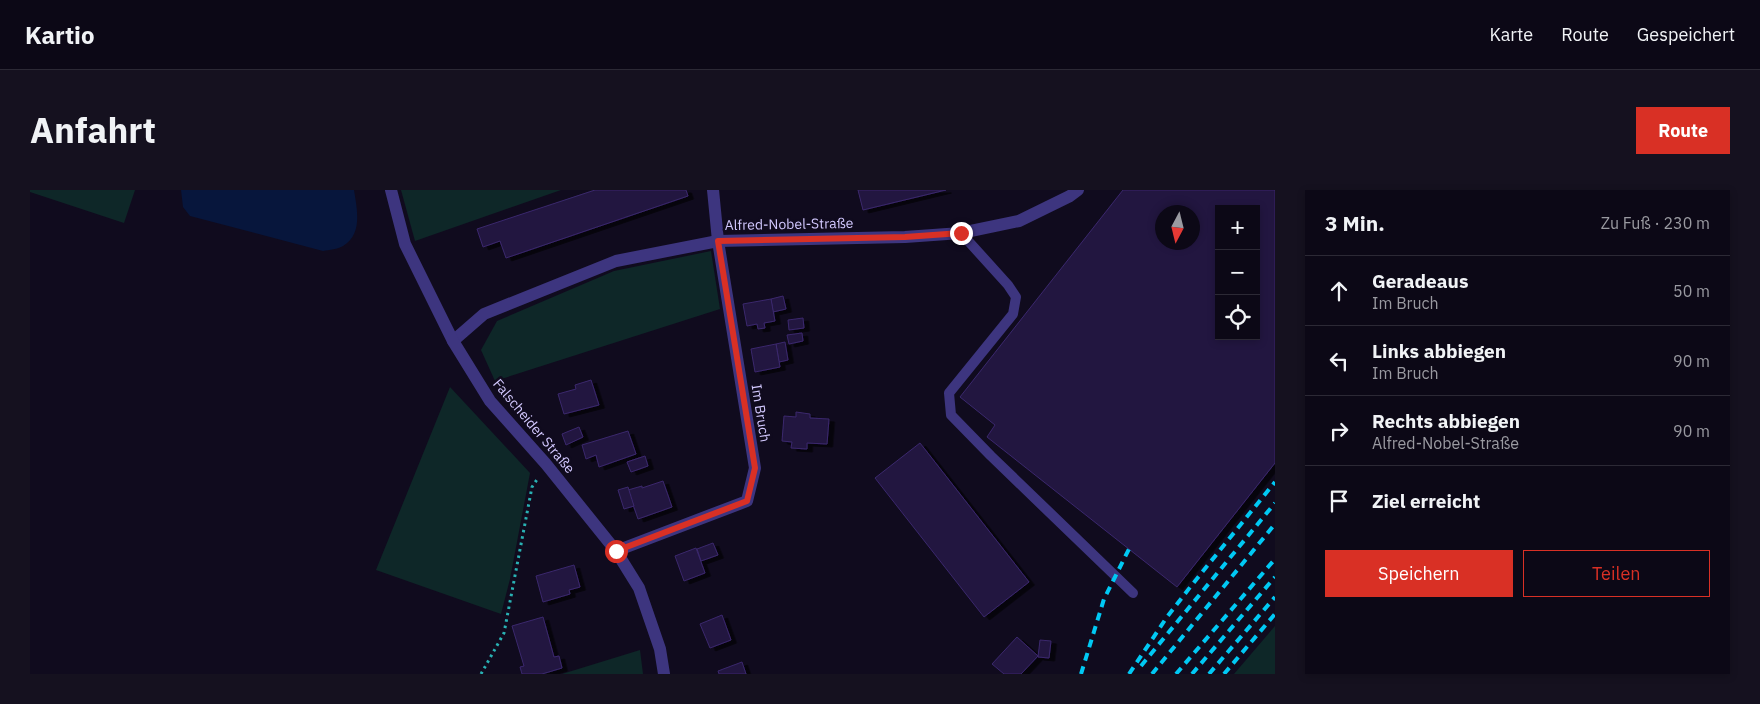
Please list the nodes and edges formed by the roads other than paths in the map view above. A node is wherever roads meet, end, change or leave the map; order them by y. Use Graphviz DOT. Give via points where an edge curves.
graph roads {
  1 [pos="391,190"];
  2 [pos="713,190"];
  3 [pos="1078,190"];
  4 [pos="961,233"];
  5 [pos="718,241"];
  6 [pos="453,341"];
  7 [pos="616,551"];
  8 [pos="1134,593"];
  9 [pos="664,674"];
  1 -- 6 [label="street, Falscheider Straße" via="405,244"];
  2 -- 5 [label="street, Im Bruch"];
  3 -- 4 [label="street, Alfred-Nobel-Straße" via="1019,221"];
  4 -- 5 [label="street, Alfred-Nobel-Straße"];
  4 -- 8 [label="lane" via="1016,298 1013,314 949,393 951,415"];
  5 -- 6 [label="street, Alfred-Nobel-Straße" via="616,261 484,314"];
  5 -- 7 [label="street, Im Bruch" via="755,468 747,501"];
  6 -- 7 [label="street, Falscheider Straße" via="490,401"];
  7 -- 9 [label="street, Falscheider Straße" via="639,588 660,649"];
}
